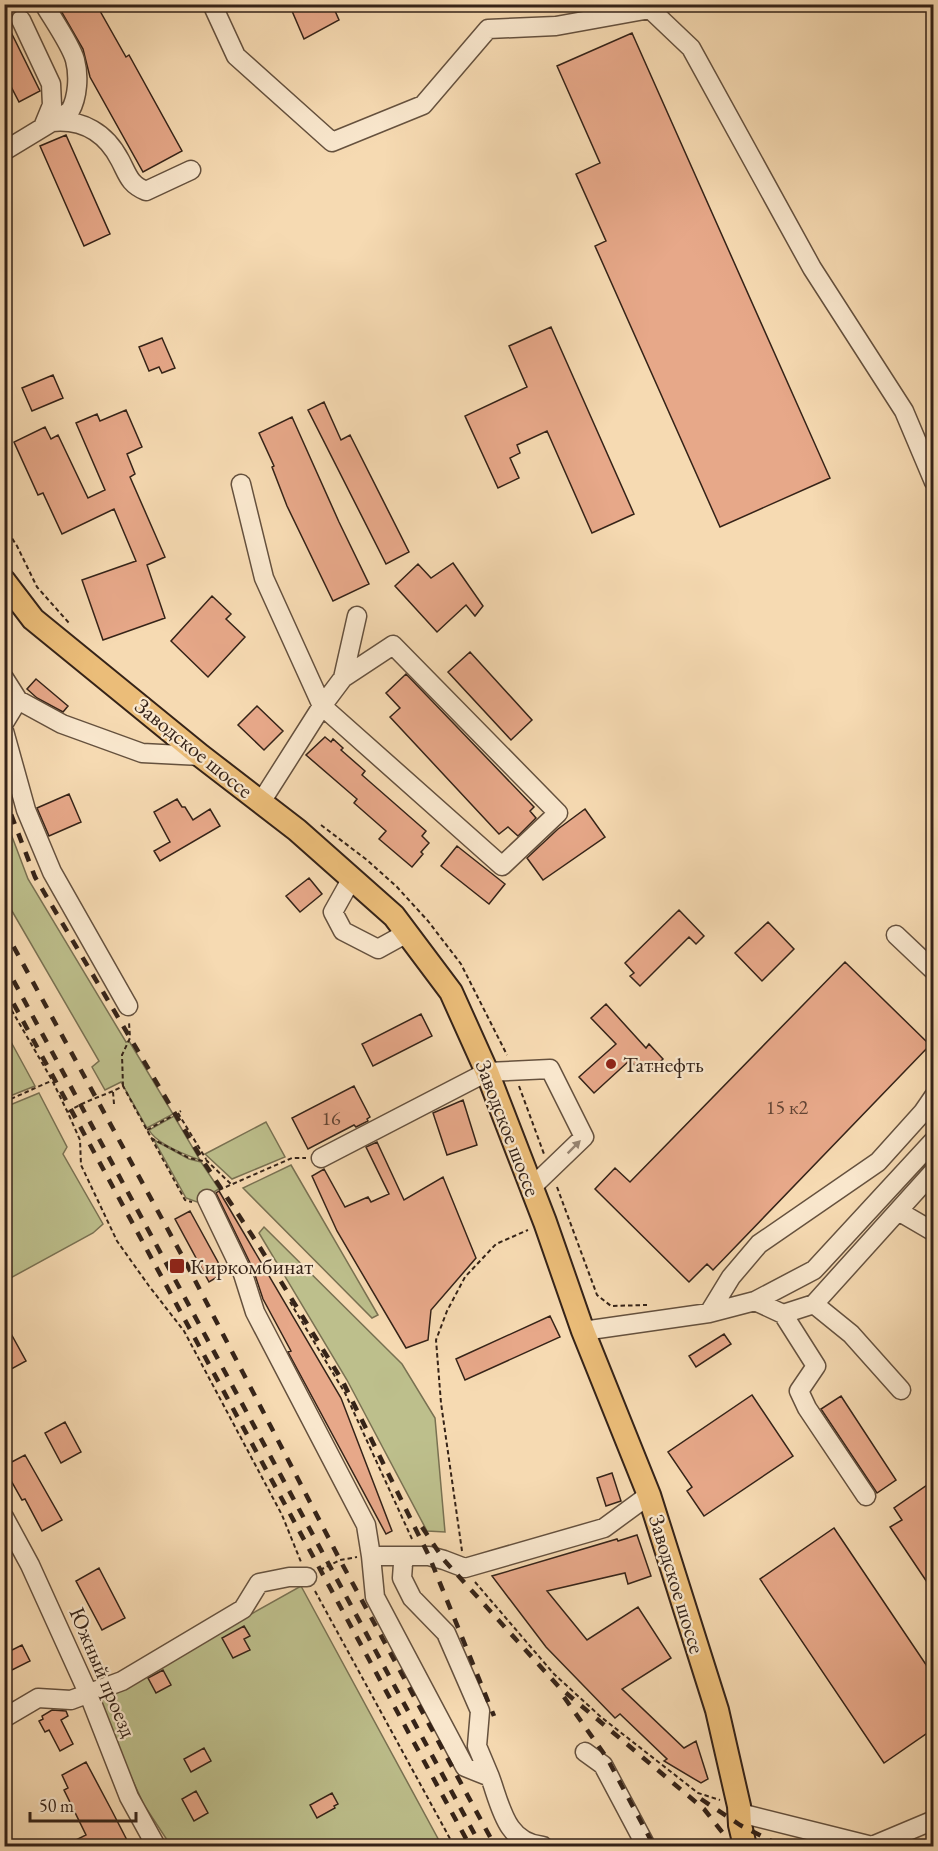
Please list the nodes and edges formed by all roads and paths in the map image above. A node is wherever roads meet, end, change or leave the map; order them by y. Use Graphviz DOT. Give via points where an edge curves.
graph roads {
  1 [pos="44,4"];
  2 [pos="212,4"];
  3 [pos="21,20"];
  4 [pos="48,125"];
  5 [pos="4,151"];
  6 [pos="191,170"];
  7 [pos="933,482"];
  8 [pos="241,484"];
  9 [pos="4,581"];
  10 [pos="357,616"];
  11 [pos="4,678"];
  12 [pos="343,678"];
  13 [pos="18,700"];
  14 [pos="322,705"];
  15 [pos="4,723"];
  16 [pos="4,731"];
  17 [pos="201,756"];
  18 [pos="261,802"];
  19 [pos="352,878"];
  20 [pos="407,933"];
  21 [pos="896,935"];
  22 [pos="933,971"];
  23 [pos="4,997"];
  24 [pos="128,1006"];
  25 [pos="488,1072"];
  26 [pos="52,1080"];
  27 [pos="123,1086"];
  28 [pos="114,1092"];
  29 [pos="108,1095"];
  30 [pos="933,1096"];
  31 [pos="4,1102"];
  32 [pos="114,1104"];
  33 [pos="68,1113"];
  34 [pos="147,1130"];
  35 [pos="151,1138"];
  36 [pos="933,1140"];
  37 [pos="321,1158"];
  38 [pos="206,1160"];
  39 [pos="933,1171"];
  40 [pos="532,1187"];
  41 [pos="207,1199"];
  42 [pos="898,1211"];
  43 [pos="528,1230"];
  44 [pos="933,1232"];
  45 [pos="755,1301"];
  46 [pos="290,1302"];
  47 [pos="814,1304"];
  48 [pos="709,1313"];
  49 [pos="783,1314"];
  50 [pos="584,1331"];
  51 [pos="901,1390"];
  52 [pos="649,1495"];
  53 [pos="866,1496"];
  54 [pos="4,1517"];
  55 [pos="364,1556"];
  56 [pos="413,1556"];
  57 [pos="465,1568"];
  58 [pos="307,1577"];
  59 [pos="89,1695"];
  60 [pos="4,1718"];
  61 [pos="585,1752"];
  62 [pos="490,1778"];
  63 [pos="740,1809"];
  64 [pos="933,1820"];
  65 [pos="156,1846"];
  66 [pos="454,1846"];
  67 [pos="543,1846"];
  68 [pos="646,1846"];
  69 [pos="745,1846"];
  1 -- 4 [label="street" via="75,58 76,82 75,102 70,111"];
  2 -- 7 [label="street" via="236,56 332,142 423,105 488,28 556,26 650,9 691,48 812,268 904,411"];
  3 -- 4 [label="street" via="51,84"];
  4 -- 5 [label="street"];
  4 -- 6 [label="street" via="64,121 83,124 103,136 135,186 146,191"];
  8 -- 14 [label="street" via="264,578"];
  9 -- 17 [label="main road, Заводское шоссе" via="33,619"];
  10 -- 12 [label="street"];
  11 -- 13 [label="street"];
  12 -- 14 [label="street"];
  12 -- 14 [label="street" via="393,645 558,813 502,866"];
  13 -- 15 [label="street"];
  13 -- 17 [label="street" via="62,724 142,753"];
  14 -- 18 [label="street"];
  16 -- 24 [label="street" via="26,810 52,872"];
  17 -- 18 [label="main road, Заводское шоссе"];
  18 -- 19 [label="main road, Заводское шоссе"];
  19 -- 20 [label="main road, Заводское шоссе"];
  19 -- 20 [label="street" via="333,912 343,931 374,952"];
  20 -- 25 [label="main road, Заводское шоссе" via="452,992"];
  21 -- 22 [label="street"];
  23 -- 26 [label="path"];
  24 -- 27 [label="path" via="130,1038 122,1055"];
  25 -- 37 [label="street"];
  25 -- 40 [label="main road, Заводское шоссе"];
  40 -- 25 [label="street, one-way" via="584,1137 550,1069"];
  26 -- 31 [label="path"];
  26 -- 33 [label="path"];
  28 -- 32 [label="path"];
  29 -- 33 [label="path" via="96,1097"];
  30 -- 48 [label="street" via="878,1162 759,1244 731,1277"];
  33 -- 58 [label="path" via="80,1140 81,1166 117,1240 184,1331 282,1515"];
  34 -- 38 [label="path" via="179,1112"];
  35 -- 38 [label="path" via="189,1158"];
  36 -- 45 [label="street" via="814,1270"];
  37 -- 38 [label="path" via="292,1158 231,1184"];
  39 -- 42 [label="street"];
  40 -- 50 [label="main road, Заводское шоссе"];
  41 -- 55 [label="street" via="243,1274 255,1312 366,1525"];
  42 -- 44 [label="street"];
  42 -- 47 [label="street"];
  43 -- 57 [label="path" via="496,1244 465,1277 436,1341"];
  45 -- 48 [label="street"];
  45 -- 49 [label="street"];
  46 -- 56 [label="path" via="345,1393"];
  47 -- 49 [label="street"];
  47 -- 51 [label="street" via="851,1334"];
  48 -- 50 [label="street"];
  49 -- 53 [label="street" via="816,1366 799,1390"];
  50 -- 52 [label="main road, Заводское шоссе"];
  52 -- 57 [label="street" via="604,1528"];
  52 -- 63 [label="main road, Заводское шоссе" via="717,1710"];
  54 -- 59 [label="street, Южный проезд"];
  55 -- 56 [label="street"];
  55 -- 58 [label="path" via="340,1560"];
  55 -- 62 [label="street" via="375,1597 465,1767"];
  56 -- 57 [label="street" via="444,1560"];
  56 -- 62 [label="street" via="403,1564 402,1578 412,1598 446,1633 480,1711 477,1746"];
  57 -- 63 [label="path" via="554,1674 601,1717 698,1793"];
  58 -- 59 [label="street" via="259,1583 243,1609 122,1681"];
  58 -- 66 [label="path"];
  59 -- 60 [label="street" via="71,1700 38,1698"];
  59 -- 65 [label="street, Южный проезд" via="129,1797"];
  61 -- 68 [label="street" via="603,1765"];
  62 -- 67 [label="street" via="511,1831 529,1845"];
  63 -- 64 [label="street" via="872,1846"];
  63 -- 69 [label="main road, Заводское шоссе"];
}
